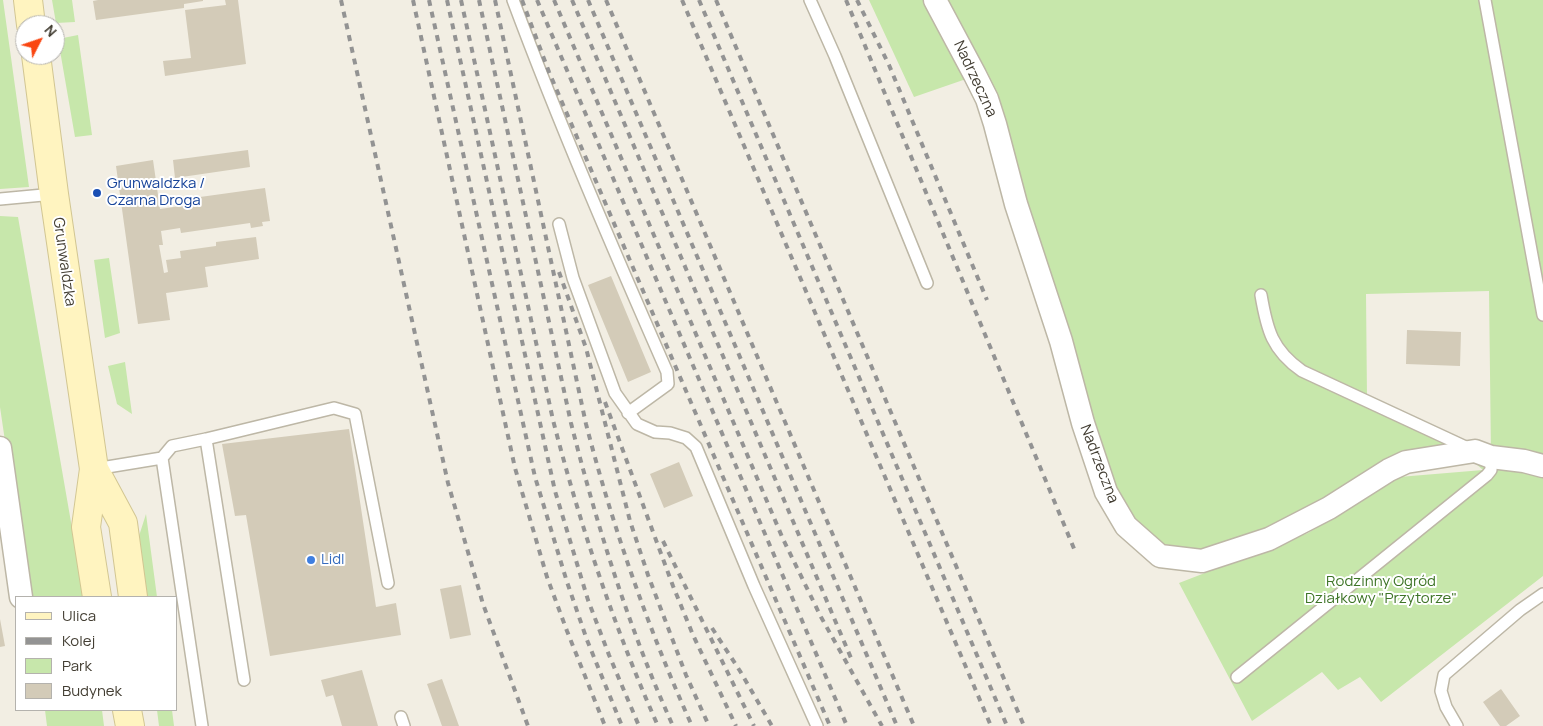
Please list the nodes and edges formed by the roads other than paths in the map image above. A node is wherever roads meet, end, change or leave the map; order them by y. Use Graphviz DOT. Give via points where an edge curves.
graph roads {
  1 [pos="28,0"];
  2 [pos="513,0"];
  3 [pos="810,0"];
  4 [pos="935,0"];
  5 [pos="1484,0"];
  6 [pos="30,15"];
  7 [pos="37,65"];
  8 [pos="54,194"];
  9 [pos="0,199"];
  10 [pos="559,224"];
  11 [pos="928,283"];
  12 [pos="1261,295"];
  13 [pos="1543,315"];
  14 [pos="628,413"];
  15 [pos="206,440"];
  16 [pos="0,448"];
  17 [pos="1483,454"];
  18 [pos="162,458"];
  19 [pos="1543,466"];
  20 [pos="94,469"];
  21 [pos="4,505"];
  22 [pos="388,583"];
  23 [pos="1543,594"];
  24 [pos="21,596"];
  25 [pos="96,596"];
  26 [pos="133,596"];
  27 [pos="1237,677"];
  28 [pos="244,680"];
  29 [pos="202,726"];
  30 [pos="816,726"];
  31 [pos="1457,726"];
  1 -- 6 [label="main road"];
  2 -- 14 [label="lane" via="593,203 667,372 668,384"];
  3 -- 11 [label="lane"];
  4 -- 17 [label="street, Nadrzeczna" via="976,75 992,116 1016,204 1106,492 1126,526 1160,556 1202,561 1269,539 1406,462"];
  5 -- 13 [label="lane"];
  7 -- 8 [label="main road, Grunwaldzka"];
  8 -- 9 [label="lane"];
  8 -- 20 [label="main road, Grunwaldzka"];
  10 -- 14 [label="lane" via="573,278 592,331 615,393"];
  12 -- 17 [label="lane" via="1273,341 1287,360 1302,371"];
  14 -- 30 [label="lane" via="637,424 655,432 686,438 696,447"];
  15 -- 18 [label="lane" via="172,446"];
  15 -- 22 [label="lane" via="334,408 355,414"];
  15 -- 28 [label="lane"];
  16 -- 21 [label="street"];
  17 -- 19 [label="street, Nadrzeczna"];
  17 -- 27 [label="lane" via="1491,470 1487,475"];
  18 -- 20 [label="lane"];
  18 -- 29 [label="lane"];
  20 -- 25 [label="main road, Grunwaldzka" via="86,527"];
  20 -- 26 [label="main road, Grunwaldzka" via="123,523"];
  21 -- 24 [label="street"];
  23 -- 31 [label="lane" via="1444,675 1441,691"];
}
